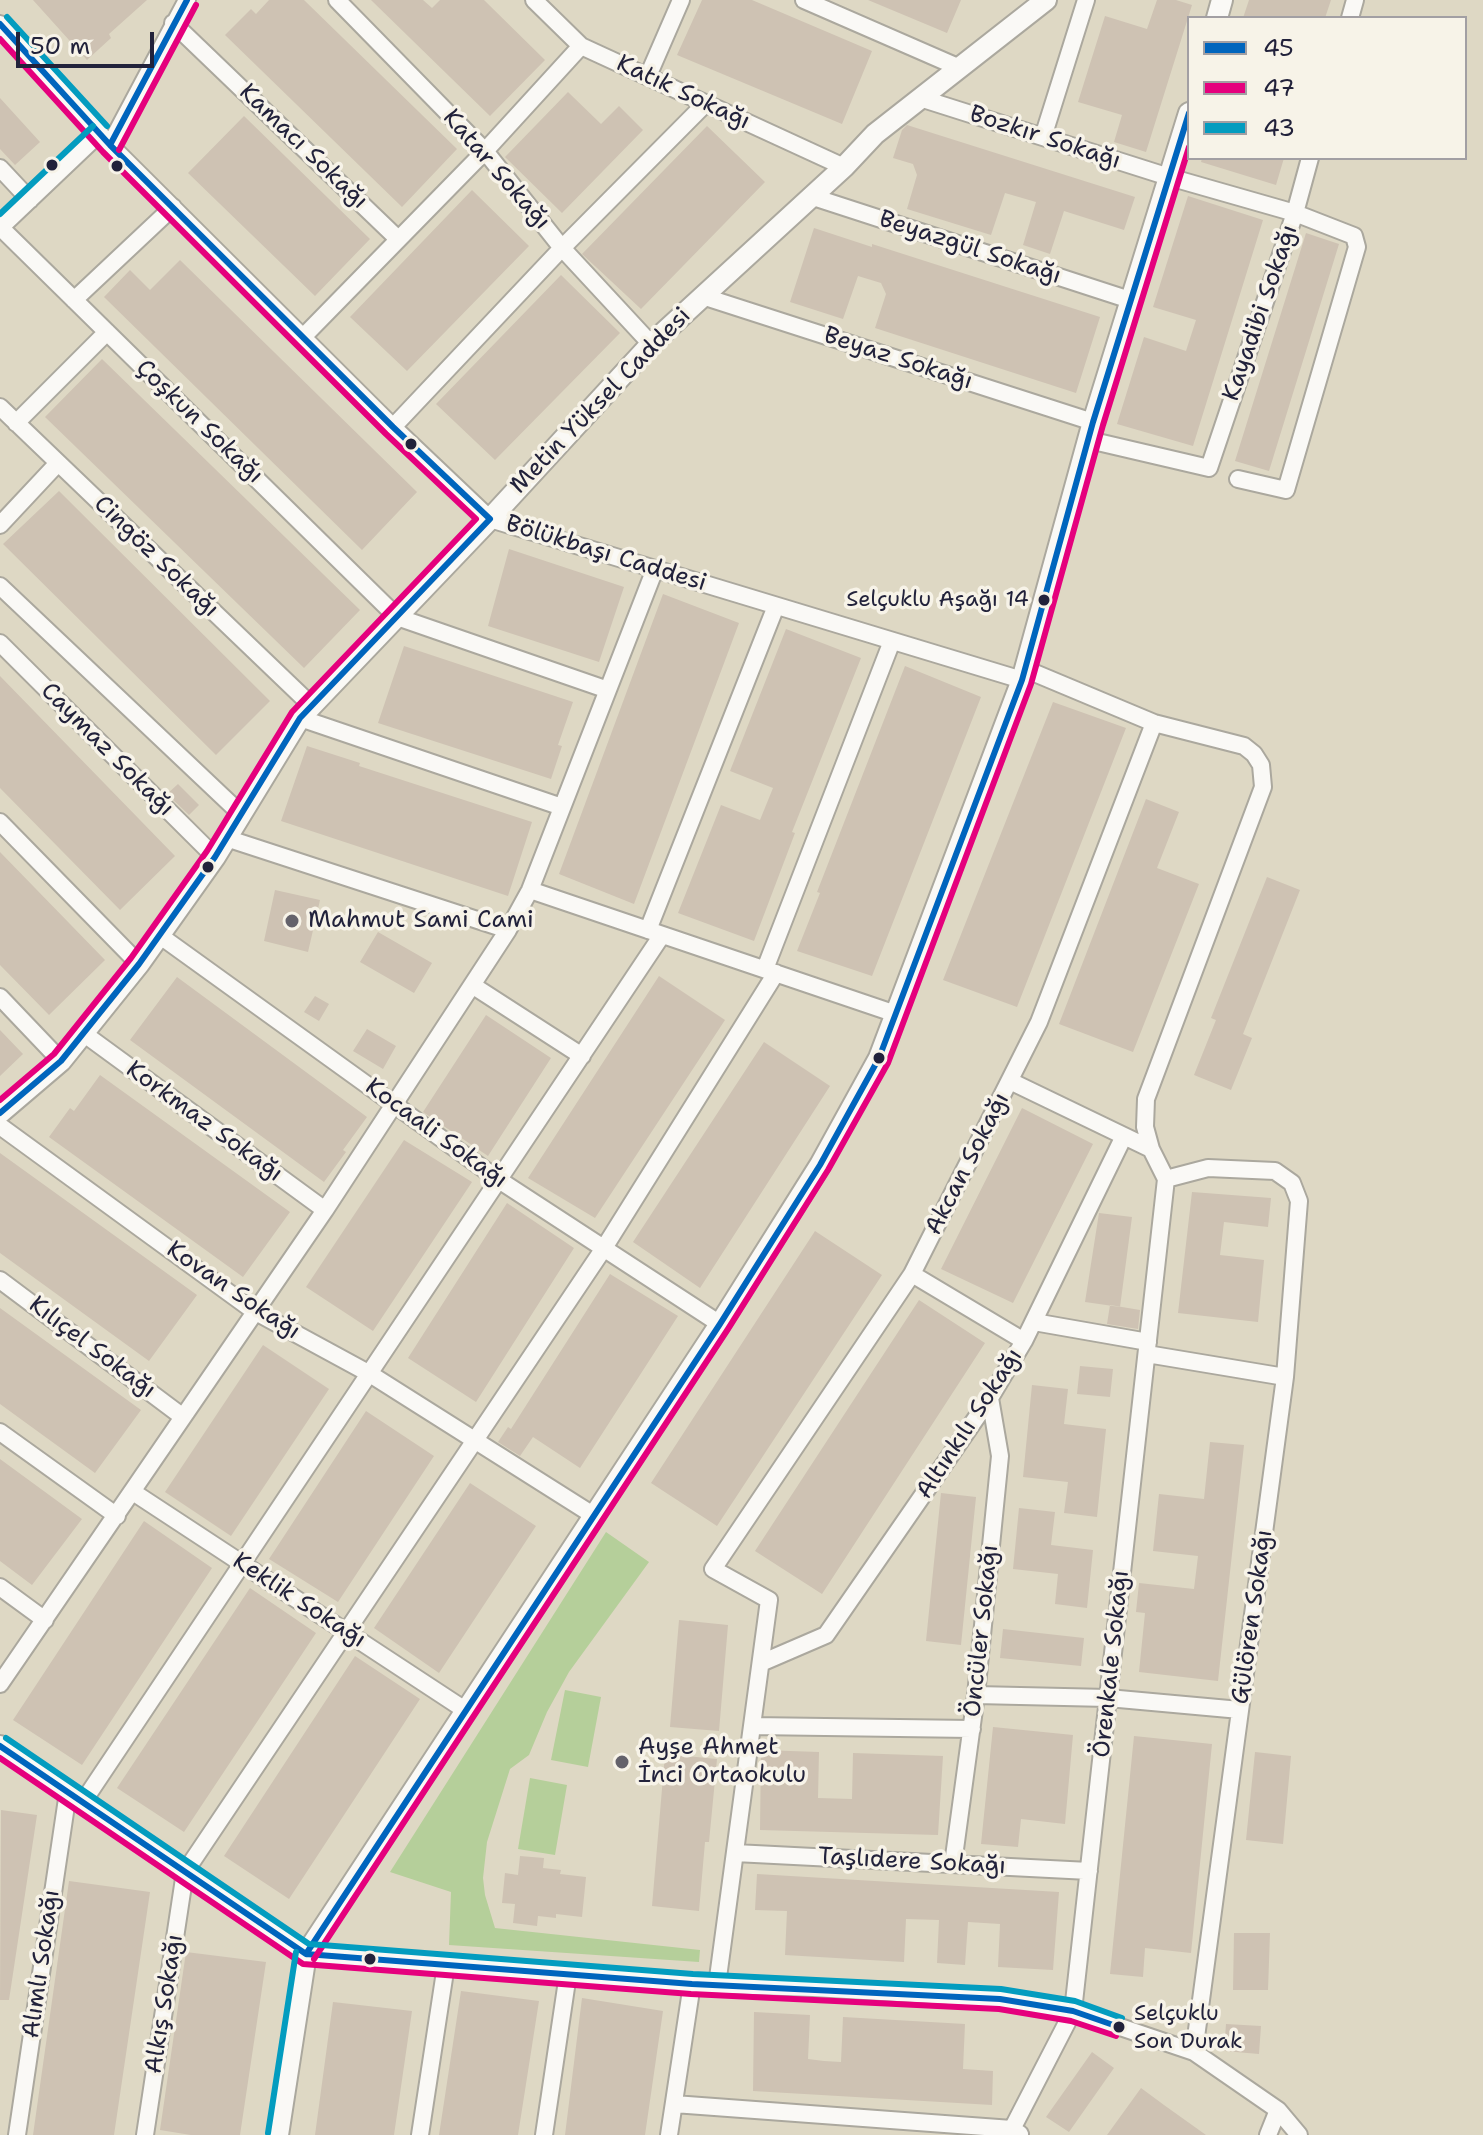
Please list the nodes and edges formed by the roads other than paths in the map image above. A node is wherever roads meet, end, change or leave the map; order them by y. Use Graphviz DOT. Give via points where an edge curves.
graph roads {
  1 [pos="337,0"];
  2 [pos="681,0"];
  3 [pos="804,0"];
  4 [pos="1046,0"];
  5 [pos="1086,0"];
  6 [pos="537,1"];
  7 [pos="183,2"];
  8 [pos="173,23"];
  9 [pos="0,24"];
  10 [pos="581,46"];
  11 [pos="960,68"];
  12 [pos="648,76"];
  13 [pos="920,98"];
  14 [pos="706,103"];
  15 [pos="1187,119"];
  16 [pos="1043,137"];
  17 [pos="105,139"];
  18 [pos="485,151"];
  19 [pos="1309,160"];
  20 [pos="844,167"];
  21 [pos="0,168"];
  22 [pos="1169,177"];
  23 [pos="810,196"];
  24 [pos="30,200"];
  25 [pos="173,207"];
  26 [pos="1295,213"];
  27 [pos="0,228"];
  28 [pos="398,239"];
  29 [pos="562,248"];
  30 [pos="702,296"];
  31 [pos="74,300"];
  32 [pos="1130,300"];
  33 [pos="107,332"];
  34 [pos="303,337"];
  35 [pos="651,344"];
  36 [pos="0,407"];
  37 [pos="16,423"];
  38 [pos="393,427"];
  39 [pos="1091,431"];
  40 [pos="58,463"];
  41 [pos="1209,468"];
  42 [pos="1238,479"];
  43 [pos="490,519"];
  44 [pos="0,525"];
  45 [pos="655,569"];
  46 [pos="0,586"];
  47 [pos="776,606"];
  48 [pos="397,617"];
  49 [pos="892,641"];
  50 [pos="0,643"];
  51 [pos="1023,675"];
  52 [pos="608,690"];
  53 [pos="306,712"];
  54 [pos="1154,723"];
  55 [pos="562,807"];
  56 [pos="241,814"];
  57 [pos="0,822"];
  58 [pos="226,838"];
  59 [pos="215,857"];
  60 [pos="530,890"];
  61 [pos="508,930"];
  62 [pos="655,932"];
  63 [pos="159,935"];
  64 [pos="139,964"];
  65 [pos="770,971"];
  66 [pos="472,985"];
  67 [pos="0,997"];
  68 [pos="896,1014"];
  69 [pos="83,1033"];
  70 [pos="582,1056"];
  71 [pos="61,1061"];
  72 [pos="1010,1081"];
  73 [pos="394,1104"];
  74 [pos="0,1113"];
  75 [pos="0,1126"];
  76 [pos="1124,1136"];
  77 [pos="1151,1149"];
  78 [pos="1166,1179"];
  79 [pos="499,1180"];
  80 [pos="325,1210"];
  81 [pos="604,1248"];
  82 [pos="912,1274"];
  83 [pos="0,1280"];
  84 [pos="254,1311"];
  85 [pos="1034,1322"];
  86 [pos="720,1324"];
  87 [pos="1024,1341"];
  88 [pos="1148,1348"];
  89 [pos="370,1374"];
  90 [pos="1285,1377"];
  91 [pos="990,1398"];
  92 [pos="183,1417"];
  93 [pos="0,1432"];
  94 [pos="476,1440"];
  95 [pos="133,1492"];
  96 [pos="593,1515"];
  97 [pos="117,1516"];
  98 [pos="241,1563"];
  99 [pos="0,1587"];
  100 [pos="45,1620"];
  101 [pos="346,1633"];
  102 [pos="761,1663"];
  103 [pos="0,1684"];
  104 [pos="976,1695"];
  105 [pos="1108,1698"];
  106 [pos="465,1710"];
  107 [pos="1240,1710"];
  108 [pos="752,1726"];
  109 [pos="972,1729"];
  110 [pos="0,1746"];
  111 [pos="76,1797"];
  112 [pos="735,1853"];
  113 [pos="953,1864"];
  114 [pos="1089,1871"];
  115 [pos="185,1872"];
  116 [pos="306,1954"];
  117 [pos="446,1965"];
  118 [pos="568,1974"];
  119 [pos="692,1984"];
  120 [pos="717,1985"];
  121 [pos="1073,2011"];
  122 [pos="1194,2052"];
  123 [pos="674,2104"];
  124 [pos="1278,2110"];
  125 [pos="1014,2133"];
  126 [pos="17,2135"];
  127 [pos="145,2135"];
  128 [pos="278,2135"];
  129 [pos="420,2135"];
  130 [pos="544,2135"];
  131 [pos="669,2135"];
  132 [pos="1268,2135"];
  133 [pos="1299,2135"];
  1 -- 18 [label="street, Katar Sokağı"];
  2 -- 12 [label="street"];
  3 -- 11 [label="street"];
  4 -- 11 [label="street, Metin Yüksel Caddesi"];
  5 -- 16 [label="street"];
  6 -- 10 [label="street, Katık Sokağı"];
  7 -- 8 [label="street"];
  8 -- 17 [label="street"];
  8 -- 28 [label="street, Kamacı Sokağı"];
  9 -- 17 [label="street, Bölükbaşı Caddesi"];
  10 -- 12 [label="street, Katık Sokağı"];
  10 -- 18 [label="street"];
  11 -- 13 [label="street, Metin Yüksel Caddesi"];
  12 -- 14 [label="street, Katık Sokağı"];
  13 -- 16 [label="street, Bozkır Sokağı"];
  13 -- 20 [label="street, Metin Yüksel Caddesi"];
  14 -- 20 [label="street, Katık Sokağı"];
  14 -- 29 [label="street"];
  15 -- 22 [label="street"];
  16 -- 22 [label="street, Bozkır Sokağı"];
  17 -- 24 [label="street"];
  17 -- 25 [label="street, Bölükbaşı Caddesi"];
  18 -- 28 [label="street"];
  18 -- 29 [label="street, Katar Sokağı"];
  19 -- 26 [label="street, Kayadibi Sokağı"];
  20 -- 23 [label="street, Metin Yüksel Caddesi"];
  21 -- 24 [label="street"];
  22 -- 26 [label="street, Bozkır Sokağı"];
  22 -- 32 [label="street"];
  23 -- 30 [label="street, Metin Yüksel Caddesi"];
  23 -- 32 [label="street, Beyazgül Sokağı"];
  24 -- 27 [label="street"];
  25 -- 31 [label="street"];
  25 -- 34 [label="street, Bölükbaşı Caddesi"];
  26 -- 41 [label="street, Kayadibi Sokağı"];
  26 -- 42 [label="street, Bozkır Sokağı" via="1351,234 1357,247 1286,490"];
  27 -- 31 [label="street, Çoşkun Sokağı"];
  28 -- 34 [label="street"];
  29 -- 35 [label="street, Katar Sokağı"];
  29 -- 38 [label="street"];
  30 -- 35 [label="street, Metin Yüksel Caddesi"];
  30 -- 39 [label="street, Beyaz Sokağı"];
  31 -- 33 [label="street, Çoşkun Sokağı"];
  32 -- 39 [label="street"];
  33 -- 37 [label="street"];
  33 -- 48 [label="street, Çoşkun Sokağı"];
  34 -- 38 [label="street, Bölükbaşı Caddesi"];
  35 -- 43 [label="street, Metin Yüksel Caddesi"];
  36 -- 37 [label="street, Cingöz Sokağı"];
  37 -- 40 [label="street, Cingöz Sokağı"];
  38 -- 43 [label="street, Bölükbaşı Caddesi"];
  39 -- 41 [label="street, Beyaz Sokağı"];
  39 -- 51 [label="street"];
  40 -- 44 [label="street"];
  40 -- 53 [label="street, Cingöz Sokağı"];
  43 -- 45 [label="street, Bölükbaşı Caddesi"];
  43 -- 48 [label="street, Metin Yüksel Caddesi"];
  45 -- 47 [label="street, Bölükbaşı Caddesi"];
  45 -- 52 [label="street"];
  46 -- 56 [label="street"];
  47 -- 49 [label="street, Bölükbaşı Caddesi"];
  47 -- 62 [label="street"];
  48 -- 52 [label="street"];
  48 -- 53 [label="street, Metin Yüksel Caddesi"];
  49 -- 51 [label="street, Bölükbaşı Caddesi"];
  49 -- 65 [label="street"];
  50 -- 59 [label="street, Caymaz Sokağı"];
  51 -- 54 [label="street, Bölükbaşı Caddesi"];
  51 -- 68 [label="street"];
  52 -- 55 [label="street"];
  53 -- 55 [label="street"];
  53 -- 56 [label="street, Metin Yüksel Caddesi"];
  54 -- 72 [label="street, Akcan Sokağı" via="1039,1022"];
  54 -- 77 [label="street, Bölükbaşı Caddesi" via="1244,746 1264,776 1146,1099"];
  55 -- 60 [label="street"];
  56 -- 58 [label="street, Metin Yüksel Caddesi"];
  57 -- 64 [label="street"];
  58 -- 59 [label="street, Metin Yüksel Caddesi"];
  58 -- 61 [label="street"];
  59 -- 63 [label="street, Metin Yüksel Caddesi"];
  60 -- 61 [label="street"];
  60 -- 62 [label="street"];
  61 -- 66 [label="street"];
  62 -- 65 [label="street"];
  62 -- 70 [label="street"];
  63 -- 64 [label="street, Metin Yüksel Caddesi"];
  63 -- 73 [label="street, Kocaali Sokağı"];
  64 -- 69 [label="street, Metin Yüksel Caddesi"];
  65 -- 68 [label="street"];
  65 -- 81 [label="street"];
  66 -- 70 [label="street"];
  66 -- 73 [label="street"];
  67 -- 71 [label="street"];
  68 -- 86 [label="street" via="879,1058 820,1165"];
  69 -- 71 [label="street, Metin Yüksel Caddesi"];
  69 -- 80 [label="street, Korkmaz Sokağı"];
  70 -- 79 [label="street"];
  71 -- 74 [label="street, Metin Yüksel Caddesi"];
  72 -- 76 [label="street"];
  72 -- 82 [label="street, Akcan Sokağı"];
  73 -- 79 [label="street, Kocaali Sokağı"];
  73 -- 80 [label="street"];
  75 -- 84 [label="street, Kovan Sokağı"];
  76 -- 77 [label="street"];
  76 -- 85 [label="street, Altınkılı Sokağı"];
  77 -- 78 [label="street"];
  78 -- 88 [label="street, Örenkale Sokağı"];
  78 -- 90 [label="street, Gülören Sokağı" via="1208,1168 1252,1168 1275,1171 1292,1183 1299,1201"];
  79 -- 81 [label="street, Kocaali Sokağı"];
  79 -- 89 [label="street"];
  80 -- 84 [label="street"];
  81 -- 86 [label="street, Kocaali Sokağı"];
  81 -- 94 [label="street"];
  82 -- 87 [label="street"];
  82 -- 102 [label="street, Akcan Sokağı" via="713,1569 769,1600"];
  83 -- 92 [label="street, Kılıçel Sokağı"];
  84 -- 89 [label="street, Kovan Sokağı"];
  84 -- 92 [label="street"];
  85 -- 87 [label="street, Altınkılı Sokağı"];
  85 -- 88 [label="street"];
  86 -- 96 [label="street"];
  87 -- 91 [label="street, Altınkılı Sokağı"];
  88 -- 90 [label="street"];
  88 -- 105 [label="street, Örenkale Sokağı"];
  89 -- 94 [label="street, Kovan Sokağı"];
  89 -- 98 [label="street"];
  90 -- 107 [label="street, Gülören Sokağı"];
  91 -- 102 [label="street, Altınkılı Sokağı" via="826,1635"];
  91 -- 104 [label="street, Öncüler Sokağı" via="1000,1456"];
  92 -- 95 [label="street"];
  93 -- 97 [label="street"];
  94 -- 96 [label="street, Kovan Sokağı"];
  94 -- 101 [label="street"];
  95 -- 97 [label="street"];
  95 -- 98 [label="street, Keklik Sokağı"];
  96 -- 106 [label="street"];
  97 -- 100 [label="street"];
  98 -- 101 [label="street, Keklik Sokağı"];
  98 -- 111 [label="street"];
  99 -- 100 [label="street"];
  100 -- 103 [label="street"];
  101 -- 106 [label="street, Keklik Sokağı"];
  101 -- 115 [label="street"];
  102 -- 108 [label="street"];
  104 -- 105 [label="street"];
  104 -- 109 [label="street, Öncüler Sokağı"];
  105 -- 107 [label="street"];
  105 -- 114 [label="street, Örenkale Sokağı"];
  106 -- 116 [label="street"];
  107 -- 122 [label="street, Gülören Sokağı"];
  108 -- 109 [label="street"];
  108 -- 112 [label="street"];
  109 -- 113 [label="street, Öncüler Sokağı"];
  110 -- 111 [label="street"];
  111 -- 115 [label="street"];
  111 -- 126 [label="street, Alımlı Sokağı"];
  112 -- 113 [label="street, Taşlıdere Sokağı"];
  112 -- 120 [label="street"];
  113 -- 114 [label="street, Taşlıdere Sokağı"];
  114 -- 121 [label="street, Örenkale Sokağı"];
  115 -- 116 [label="street"];
  115 -- 127 [label="street, Alkış Sokağı"];
  116 -- 117 [label="street"];
  116 -- 128 [label="street"];
  117 -- 118 [label="street"];
  117 -- 129 [label="street"];
  118 -- 119 [label="street"];
  118 -- 130 [label="street"];
  119 -- 120 [label="street"];
  119 -- 123 [label="street"];
  120 -- 121 [label="street" via="1000,1999"];
  121 -- 122 [label="street"];
  121 -- 125 [label="street, Örenkale Sokağı"];
  122 -- 124 [label="street"];
  123 -- 125 [label="street"];
  123 -- 131 [label="street"];
  124 -- 132 [label="street"];
  124 -- 133 [label="street"];
}
